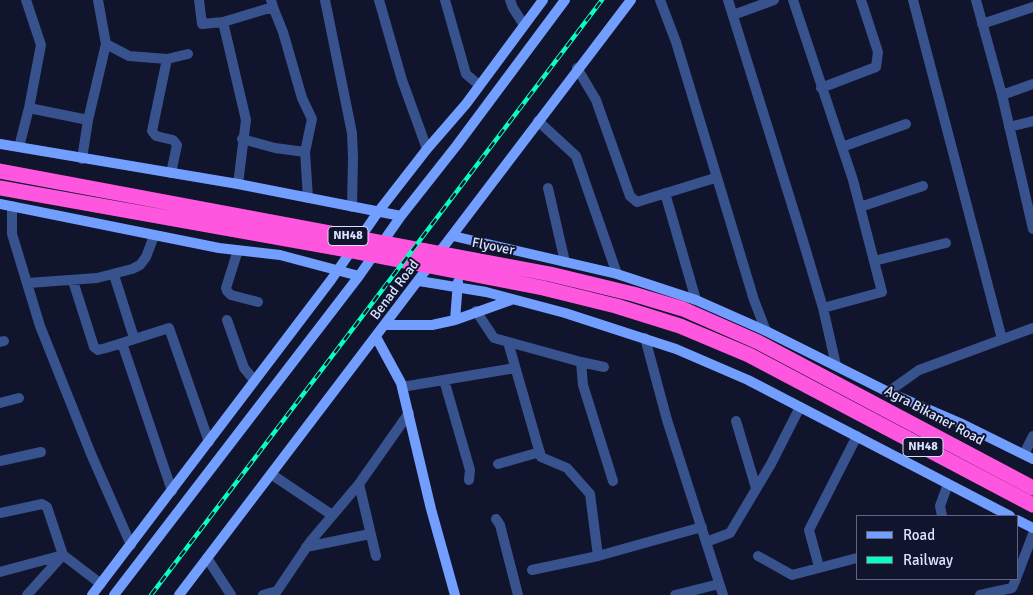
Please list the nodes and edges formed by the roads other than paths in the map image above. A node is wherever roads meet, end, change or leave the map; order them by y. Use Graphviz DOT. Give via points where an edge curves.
graph roads {
  1 [pos="26,0"];
  2 [pos="100,0"];
  3 [pos="198,0"];
  4 [pos="324,0"];
  5 [pos="379,0"];
  6 [pos="445,0"];
  7 [pos="510,0"];
  8 [pos="544,0"];
  9 [pos="565,0"];
  10 [pos="631,0"];
  11 [pos="660,0"];
  12 [pos="728,0"];
  13 [pos="774,0"];
  14 [pos="793,0"];
  15 [pos="861,0"];
  16 [pos="913,0"];
  17 [pos="976,0"];
  18 [pos="272,4"];
  19 [pos="1033,7"];
  20 [pos="733,15"];
  21 [pos="223,22"];
  22 [pos="982,24"];
  23 [pos="524,25"];
  24 [pos="106,44"];
  25 [pos="188,54"];
  26 [pos="166,59"];
  27 [pos="577,68"];
  28 [pos="1033,84"];
  29 [pos="479,85"];
  30 [pos="821,88"];
  31 [pos="1002,95"];
  32 [pos="29,108"];
  33 [pos="88,120"];
  34 [pos="1033,121"];
  35 [pos="538,122"];
  36 [pos="906,124"];
  37 [pos="1009,127"];
  38 [pos="242,139"];
  39 [pos="0,144"];
  40 [pos="19,147"];
  41 [pos="842,147"];
  42 [pos="427,148"];
  43 [pos="305,152"];
  44 [pos="82,159"];
  45 [pos="0,171"];
  46 [pos="172,173"];
  47 [pos="715,178"];
  48 [pos="238,184"];
  49 [pos="923,186"];
  50 [pos="0,188"];
  51 [pos="548,188"];
  52 [pos="664,193"];
  53 [pos="308,198"];
  54 [pos="0,204"];
  55 [pos="12,206"];
  56 [pos="352,207"];
  57 [pos="860,207"];
  58 [pos="378,212"];
  59 [pos="401,216"];
  60 [pos="1033,229"];
  61 [pos="154,236"];
  62 [pos="453,236"];
  63 [pos="946,243"];
  64 [pos="238,250"];
  65 [pos="565,262"];
  66 [pos="874,262"];
  67 [pos="338,269"];
  68 [pos="617,274"];
  69 [pos="114,275"];
  70 [pos="359,276"];
  71 [pos="73,281"];
  72 [pos="420,281"];
  73 [pos="28,283"];
  74 [pos="459,288"];
  75 [pos="511,300"];
  76 [pos="696,300"];
  77 [pos="258,302"];
  78 [pos="823,308"];
  79 [pos="476,312"];
  80 [pos="227,320"];
  81 [pos="455,320"];
  82 [pos="386,325"];
  83 [pos="1031,330"];
  84 [pos="766,331"];
  85 [pos="134,338"];
  86 [pos="376,338"];
  87 [pos="644,338"];
  88 [pos="1002,339"];
  89 [pos="508,342"];
  90 [pos="122,343"];
  91 [pos="581,362"];
  92 [pos="836,366"];
  93 [pos="604,367"];
  94 [pos="515,368"];
  95 [pos="820,374"];
  96 [pos="254,380"];
  97 [pos="444,380"];
  98 [pos="402,387"];
  99 [pos="888,392"];
  100 [pos="19,398"];
  101 [pos="0,403"];
  102 [pos="800,407"];
  103 [pos="409,413"];
  104 [pos="736,422"];
  105 [pos="857,436"];
  106 [pos="1033,436"];
  107 [pos="209,442"];
  108 [pos="41,452"];
  109 [pos="540,452"];
  110 [pos="1028,457"];
  111 [pos="0,461"];
  112 [pos="498,464"];
  113 [pos="271,474"];
  114 [pos="469,480"];
  115 [pos="613,481"];
  116 [pos="359,484"];
  117 [pos="948,484"];
  118 [pos="756,488"];
  119 [pos="1033,488"];
  120 [pos="172,491"];
  121 [pos="1033,505"];
  122 [pos="0,513"];
  123 [pos="942,515"];
  124 [pos="1008,515"];
  125 [pos="332,516"];
  126 [pos="496,519"];
  127 [pos="1018,520"];
  128 [pos="702,527"];
  129 [pos="1033,528"];
  130 [pos="370,534"];
  131 [pos="1033,534"];
  132 [pos="706,542"];
  133 [pos="131,545"];
  134 [pos="306,547"];
  135 [pos="63,555"];
  136 [pos="376,556"];
  137 [pos="598,556"];
  138 [pos="758,556"];
  139 [pos="207,558"];
  140 [pos="856,558"];
  141 [pos="819,567"];
  142 [pos="532,570"];
  143 [pos="0,572"];
  144 [pos="1018,576"];
  145 [pos="101,584"];
  146 [pos="720,584"];
  147 [pos="1015,584"];
  148 [pos="27,595"];
  149 [pos="92,595"];
  150 [pos="114,595"];
  151 [pos="179,595"];
  152 [pos="231,595"];
  153 [pos="263,595"];
  154 [pos="455,595"];
  155 [pos="518,595"];
  156 [pos="676,595"];
  157 [pos="723,595"];
  158 [pos="980,595"];
  1 -- 32 [label="street" via="41,45"];
  2 -- 24 [label="street"];
  3 -- 21 [label="street" via="202,24"];
  4 -- 56 [label="street" via="352,132"];
  5 -- 42 [label="street" via="402,80"];
  6 -- 29 [label="street" via="466,74"];
  7 -- 23 [label="street"];
  8 -- 23 [label="main road"];
  9 -- 59 [label="main road"];
  10 -- 27 [label="main road, Benad Road"];
  11 -- 47 [label="street" via="676,42"];
  12 -- 20 [label="street"];
  13 -- 20 [label="street"];
  14 -- 30 [label="street"];
  15 -- 30 [label="street" via="878,52 876,67"];
  16 -- 88 [label="street"];
  17 -- 22 [label="street"];
  18 -- 21 [label="street"];
  18 -- 43 [label="street" via="299,90 312,119"];
  19 -- 22 [label="street"];
  20 -- 78 [label="street"];
  21 -- 38 [label="street" via="246,120"];
  22 -- 31 [label="street"];
  23 -- 29 [label="main road"];
  24 -- 26 [label="street" via="129,56"];
  24 -- 33 [label="street"];
  25 -- 26 [label="street"];
  26 -- 46 [label="street" via="152,131 177,145"];
  27 -- 35 [label="main road, Benad Road"];
  27 -- 52 [label="street" via="596,100 630,196 637,202"];
  28 -- 31 [label="street"];
  29 -- 42 [label="main road"];
  30 -- 41 [label="street"];
  31 -- 37 [label="street"];
  32 -- 33 [label="street"];
  32 -- 40 [label="street"];
  33 -- 44 [label="street"];
  34 -- 37 [label="street"];
  35 -- 62 [label="main road, Benad Road"];
  35 -- 68 [label="street" via="576,156"];
  36 -- 41 [label="street"];
  37 -- 60 [label="street"];
  38 -- 43 [label="street"];
  38 -- 48 [label="street"];
  39 -- 40 [label="main road"];
  40 -- 44 [label="main road"];
  41 -- 57 [label="street"];
  42 -- 58 [label="main road"];
  43 -- 53 [label="street"];
  44 -- 46 [label="main road"];
  45 -- 95 [label="highway, Flyover / NH48" via="597,284 683,309"];
  46 -- 48 [label="main road"];
  47 -- 52 [label="street"];
  47 -- 84 [label="street"];
  48 -- 53 [label="main road"];
  49 -- 57 [label="street"];
  50 -- 121 [label="highway, NH48" via="579,295 696,332 813,388"];
  51 -- 65 [label="street"];
  52 -- 76 [label="street"];
  53 -- 56 [label="main road"];
  54 -- 55 [label="main road"];
  55 -- 61 [label="main road"];
  55 -- 73 [label="street" via="12,234"];
  56 -- 58 [label="main road"];
  57 -- 66 [label="street"];
  58 -- 59 [label="main road"];
  58 -- 67 [label="main road"];
  59 -- 70 [label="main road"];
  61 -- 64 [label="main road"];
  61 -- 69 [label="street" via="140,265"];
  62 -- 65 [label="main road"];
  62 -- 72 [label="main road, Benad Road"];
  62 -- 74 [label="main road"];
  63 -- 66 [label="street"];
  64 -- 67 [label="main road" via="280,255"];
  64 -- 77 [label="street" via="227,291"];
  65 -- 68 [label="main road"];
  66 -- 78 [label="street" via="882,292"];
  67 -- 70 [label="main road"];
  67 -- 96 [label="main road"];
  68 -- 76 [label="main road"];
  69 -- 71 [label="street"];
  69 -- 85 [label="street"];
  70 -- 150 [label="main road"];
  71 -- 73 [label="street"];
  71 -- 90 [label="street" via="94,347 98,350"];
  72 -- 74 [label="main road"];
  72 -- 82 [label="main road, Benad Road"];
  73 -- 133 [label="street" via="50,352"];
  74 -- 75 [label="main road"];
  74 -- 81 [label="main road"];
  75 -- 79 [label="main road"];
  75 -- 87 [label="main road"];
  76 -- 84 [label="main road"];
  78 -- 92 [label="street"];
  79 -- 81 [label="main road"];
  79 -- 89 [label="street" via="494,338"];
  80 -- 96 [label="street" via="244,368"];
  81 -- 82 [label="main road" via="432,325"];
  82 -- 86 [label="main road, Benad Road"];
  83 -- 88 [label="street"];
  84 -- 92 [label="main road"];
  85 -- 90 [label="street"];
  85 -- 107 [label="street" via="169,328"];
  86 -- 98 [label="main road"];
  86 -- 113 [label="main road, Benad Road"];
  87 -- 102 [label="main road" via="748,380"];
  87 -- 128 [label="street"];
  88 -- 99 [label="street" via="918,370"];
  89 -- 91 [label="street"];
  89 -- 94 [label="street"];
  90 -- 120 [label="street"];
  91 -- 93 [label="street"];
  91 -- 115 [label="street" via="583,385"];
  92 -- 99 [label="main road"];
  94 -- 97 [label="street"];
  94 -- 109 [label="street"];
  95 -- 119 [label="highway, Agra Bikaner Road / NH48"];
  96 -- 107 [label="main road"];
  97 -- 98 [label="street"];
  97 -- 114 [label="street" via="470,470"];
  98 -- 103 [label="main road"];
  99 -- 110 [label="main road" via="960,422"];
  100 -- 101 [label="street"];
  102 -- 105 [label="main road"];
  102 -- 118 [label="street"];
  103 -- 116 [label="street"];
  103 -- 154 [label="main road"];
  104 -- 118 [label="street"];
  105 -- 117 [label="main road"];
  105 -- 141 [label="street" via="809,530"];
  106 -- 110 [label="street"];
  107 -- 120 [label="main road"];
  108 -- 111 [label="street"];
  109 -- 112 [label="street"];
  109 -- 137 [label="street" via="541,457 567,468 590,494"];
  113 -- 125 [label="street"];
  113 -- 139 [label="main road, Benad Road"];
  116 -- 125 [label="street"];
  116 -- 130 [label="street"];
  117 -- 123 [label="street" via="940,506"];
  117 -- 124 [label="main road"];
  118 -- 132 [label="street" via="730,532"];
  120 -- 133 [label="main road"];
  122 -- 135 [label="street" via="42,504 47,507"];
  125 -- 134 [label="street"];
  126 -- 155 [label="street"];
  127 -- 129 [label="main road"];
  128 -- 132 [label="street"];
  128 -- 137 [label="street"];
  130 -- 134 [label="street"];
  130 -- 136 [label="street"];
  131 -- 144 [label="street"];
  132 -- 146 [label="street"];
  133 -- 145 [label="main road"];
  134 -- 153 [label="street" via="277,591"];
  135 -- 143 [label="street"];
  135 -- 145 [label="street"];
  135 -- 148 [label="street"];
  137 -- 142 [label="street"];
  138 -- 141 [label="street" via="792,574"];
  139 -- 151 [label="main road, Benad Road"];
  139 -- 152 [label="street"];
  140 -- 141 [label="street"];
  145 -- 149 [label="main road"];
  146 -- 156 [label="street"];
  146 -- 157 [label="street"];
  147 -- 158 [label="street"];
}
